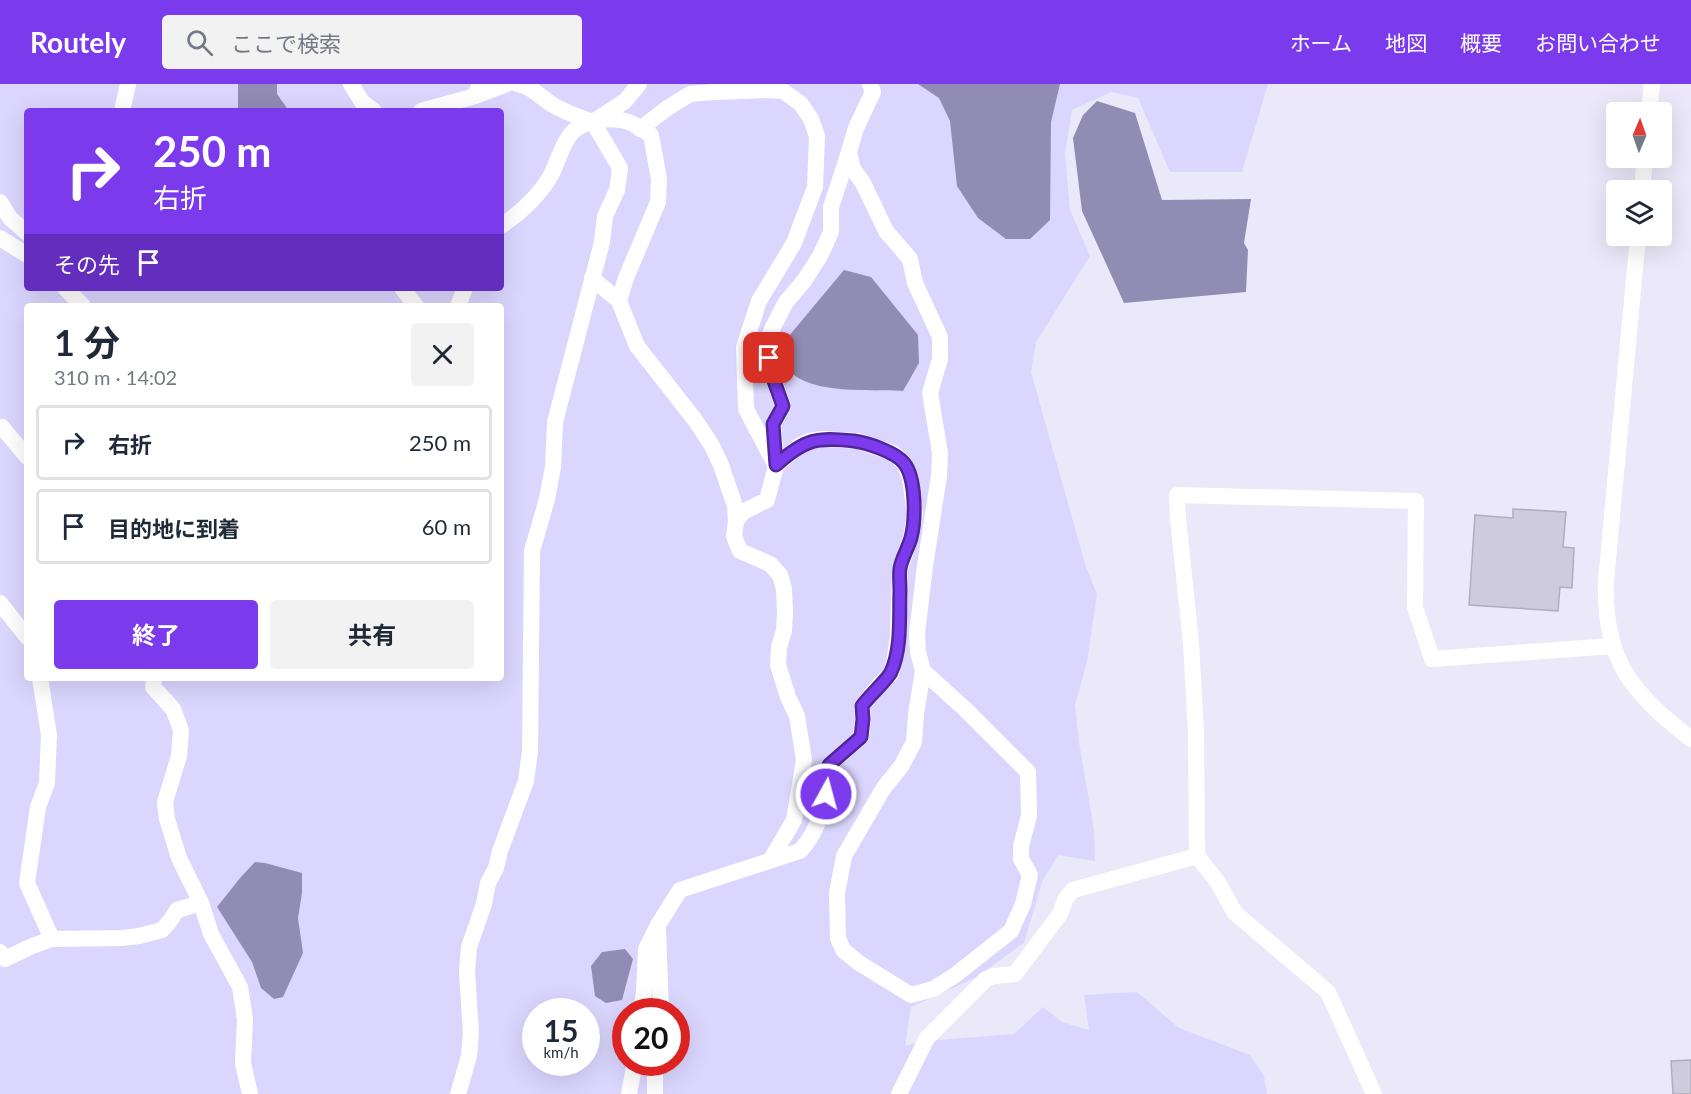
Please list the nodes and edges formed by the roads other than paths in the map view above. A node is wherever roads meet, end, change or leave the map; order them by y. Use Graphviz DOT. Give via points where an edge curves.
graph roads {
  1 [pos="128,84"];
  2 [pos="351,84"];
  3 [pos="507,84"];
  4 [pos="517,84"];
  5 [pos="639,84"];
  6 [pos="870,84"];
  7 [pos="1652,84"];
  8 [pos="478,90"];
  9 [pos="1650,102"];
  10 [pos="123,108"];
  11 [pos="370,108"];
  12 [pos="429,108"];
  13 [pos="593,122"];
  14 [pos="640,129"];
  15 [pos="849,152"];
  16 [pos="0,202"];
  17 [pos="504,224"];
  18 [pos="24,230"];
  19 [pos="0,238"];
  20 [pos="1637,246"];
  21 [pos="24,253"];
  22 [pos="592,278"];
  23 [pos="68,291"];
  24 [pos="404,291"];
  25 [pos="619,301"];
  26 [pos="80,303"];
  27 [pos="414,303"];
  28 [pos="0,428"];
  29 [pos="24,453"];
  30 [pos="776,465"];
  31 [pos="736,521"];
  32 [pos="0,603"];
  33 [pos="24,634"];
  34 [pos="1613,646"];
  35 [pos="923,671"];
  36 [pos="40,681"];
  37 [pos="154,681"];
  38 [pos="1691,739"];
  39 [pos="1197,856"];
  40 [pos="770,861"];
  41 [pos="201,903"];
  42 [pos="658,925"];
  43 [pos="52,939"];
  44 [pos="0,952"];
  45 [pos="643,998"];
  46 [pos="661,998"];
  47 [pos="632,1076"];
  48 [pos="655,1076"];
  49 [pos="250,1094"];
  50 [pos="458,1094"];
  51 [pos="629,1094"];
  52 [pos="655,1094"];
  53 [pos="899,1094"];
  54 [pos="1374,1094"];
  1 -- 10 [label="street"];
  2 -- 11 [label="street"];
  3 -- 8 [label="street"];
  4 -- 13 [label="street" via="552,105"];
  5 -- 13 [label="street" via="625,101"];
  6 -- 15 [label="street" via="873,92"];
  7 -- 9 [label="street"];
  8 -- 12 [label="street"];
  13 -- 14 [label="street" via="629,123"];
  13 -- 17 [label="street" via="579,126 570,135 549,177 522,211"];
  13 -- 22 [label="street" via="620,168"];
  14 -- 25 [label="street" via="651,135 658,202"];
  14 -- 30 [label="street" via="690,94 714,92 783,91 801,104 811,119 817,136 815,187 794,243 759,301 744,347 746,409"];
  15 -- 30 [label="street" via="831,207 831,232 804,281 786,302 768,343 783,406 773,424"];
  15 -- 35 [label="street" via="853,169 886,231 910,259 915,283 940,337 940,359 930,393 940,453 937,498 917,633"];
  16 -- 18 [label="street"];
  19 -- 21 [label="street"];
  20 -- 34 [label="street" via="1606,581 1606,616"];
  22 -- 25 [label="street"];
  22 -- 50 [label="street" via="555,422 553,467 532,551 530,751 526,781 469,947 471,1033"];
  23 -- 26 [label="street"];
  24 -- 27 [label="street"];
  25 -- 31 [label="street" via="637,346 711,444 735,506"];
  28 -- 29 [label="street"];
  30 -- 31 [label="street" via="767,500 743,512"];
  30 -- 40 [label="street" via="799,446 823,439 858,441 892,453 904,463 910,478 915,515 900,568 898,636 891,674 862,706 861,737 829,765 824,806 812,839 800,851"];
  31 -- 40 [label="street" via="734,536 740,551 770,564 780,575 784,589 784,631 778,665 797,716 804,760 794,820"];
  32 -- 33 [label="street"];
  34 -- 38 [label="street" via="1643,698"];
  34 -- 39 [label="street" via="1432,659 1415,607 1416,501 1177,495 1196,732"];
  35 -- 35 [label="street" via="1028,772 1029,816 1021,859 1030,875 1011,931 954,976 933,989 911,995 843,950 838,938 837,893 844,856 914,742"];
  36 -- 43 [label="street" via="49,735 47,783 38,807 27,883"];
  37 -- 41 [label="street" via="153,687 174,709 181,730 179,756 165,802 184,868"];
  39 -- 53 [label="street" via="1073,890 1060,914 1014,974 986,979 934,1029"];
  39 -- 54 [label="street" via="1217,881 1235,914 1328,992"];
  40 -- 42 [label="street" via="680,890"];
  41 -- 43 [label="street" via="177,910 162,930 139,936"];
  41 -- 49 [label="street" via="211,934 240,987 243,1063"];
  42 -- 45 [label="street" via="646,949"];
  42 -- 46 [label="street"];
  43 -- 44 [label="street" via="4,959"];
  47 -- 51 [label="street"];
  48 -- 52 [label="street"];
}
